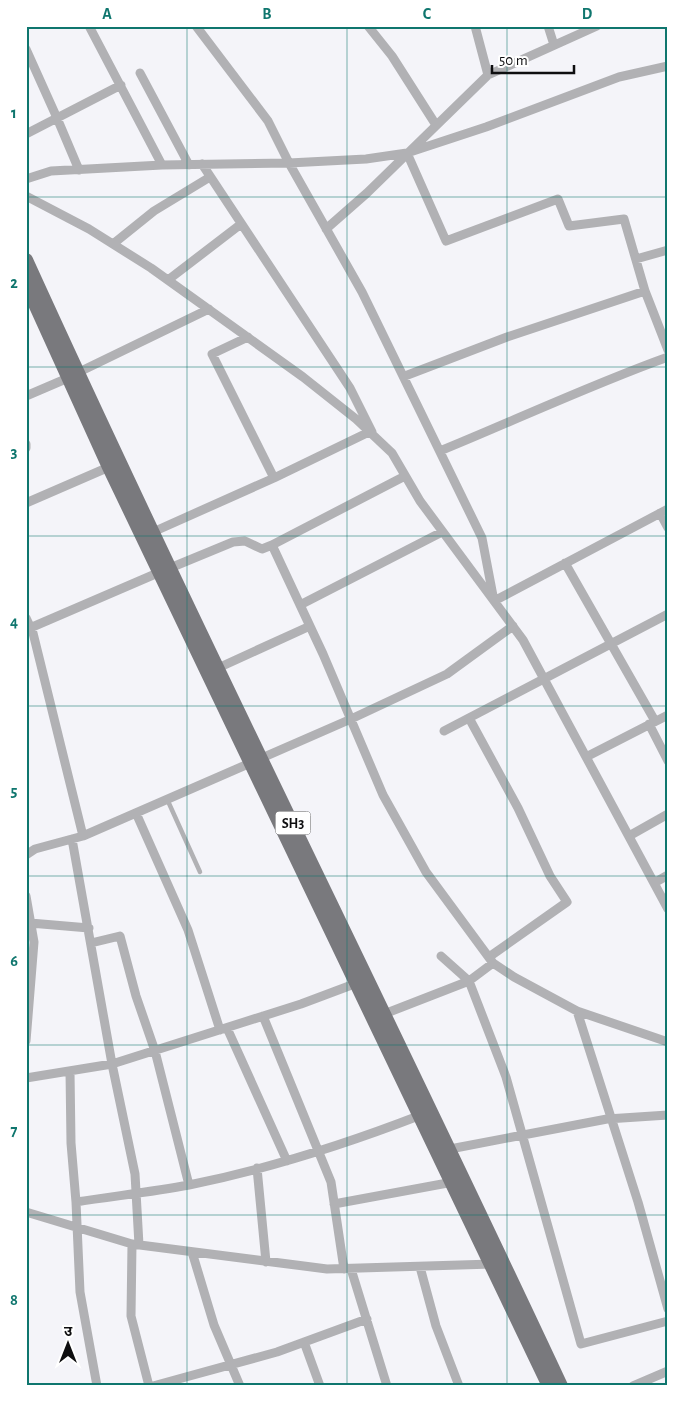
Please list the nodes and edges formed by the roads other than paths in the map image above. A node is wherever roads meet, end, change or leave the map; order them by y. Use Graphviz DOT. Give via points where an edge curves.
graph roads {
  1 [pos="89,26"];
  2 [pos="196,26"];
  3 [pos="368,26"];
  4 [pos="475,26"];
  5 [pos="548,26"];
  6 [pos="597,26"];
  7 [pos="554,46"];
  8 [pos="26,49"];
  9 [pos="668,66"];
  10 [pos="140,73"];
  11 [pos="488,75"];
  12 [pos="121,85"];
  13 [pos="57,118"];
  14 [pos="436,125"];
  15 [pos="26,134"];
  16 [pos="407,153"];
  17 [pos="289,163"];
  18 [pos="202,164"];
  19 [pos="162,165"];
  20 [pos="189,165"];
  21 [pos="79,170"];
  22 [pos="210,177"];
  23 [pos="26,179"];
  24 [pos="26,196"];
  25 [pos="241,224"];
  26 [pos="326,229"];
  27 [pos="113,244"];
  28 [pos="668,250"];
  29 [pos="636,259"];
  30 [pos="26,260"];
  31 [pos="168,280"];
  32 [pos="26,284"];
  33 [pos="645,291"];
  34 [pos="31,304"];
  35 [pos="209,309"];
  36 [pos="248,337"];
  37 [pos="668,350"];
  38 [pos="668,357"];
  39 [pos="73,375"];
  40 [pos="405,376"];
  41 [pos="26,396"];
  42 [pos="372,434"];
  43 [pos="26,444"];
  44 [pos="26,448"];
  45 [pos="440,451"];
  46 [pos="109,467"];
  47 [pos="405,476"];
  48 [pos="274,478"];
  49 [pos="26,503"];
  50 [pos="664,511"];
  51 [pos="668,528"];
  52 [pos="153,532"];
  53 [pos="442,532"];
  54 [pos="272,545"];
  55 [pos="565,563"];
  56 [pos="165,570"];
  57 [pos="494,601"];
  58 [pos="300,605"];
  59 [pos="668,614"];
  60 [pos="26,618"];
  61 [pos="310,626"];
  62 [pos="513,626"];
  63 [pos="30,628"];
  64 [pos="612,643"];
  65 [pos="218,668"];
  66 [pos="544,678"];
  67 [pos="668,714"];
  68 [pos="351,718"];
  69 [pos="469,718"];
  70 [pos="652,723"];
  71 [pos="444,731"];
  72 [pos="586,757"];
  73 [pos="256,760"];
  74 [pos="668,762"];
  75 [pos="167,799"];
  76 [pos="136,813"];
  77 [pos="668,814"];
  78 [pos="82,836"];
  79 [pos="629,836"];
  80 [pos="72,839"];
  81 [pos="26,855"];
  82 [pos="200,872"];
  83 [pos="668,875"];
  84 [pos="654,883"];
  85 [pos="26,896"];
  86 [pos="668,909"];
  87 [pos="30,923"];
  88 [pos="89,928"];
  89 [pos="92,943"];
  90 [pos="441,956"];
  91 [pos="491,960"];
  92 [pos="29,970"];
  93 [pos="469,981"];
  94 [pos="357,982"];
  95 [pos="577,1011"];
  96 [pos="263,1016"];
  97 [pos="379,1016"];
  98 [pos="223,1029"];
  99 [pos="26,1041"];
  100 [pos="668,1042"];
  101 [pos="155,1051"];
  102 [pos="112,1064"];
  103 [pos="70,1071"];
  104 [pos="26,1078"];
  105 [pos="421,1115"];
  106 [pos="668,1115"];
  107 [pos="610,1119"];
  108 [pos="522,1134"];
  109 [pos="450,1149"];
  110 [pos="320,1151"];
  111 [pos="287,1161"];
  112 [pos="257,1168"];
  113 [pos="453,1182"];
  114 [pos="189,1185"];
  115 [pos="136,1193"];
  116 [pos="76,1202"];
  117 [pos="334,1204"];
  118 [pos="26,1212"];
  119 [pos="77,1227"];
  120 [pos="136,1244"];
  121 [pos="192,1252"];
  122 [pos="266,1262"];
  123 [pos="493,1264"];
  124 [pos="420,1267"];
  125 [pos="348,1269"];
  126 [pos="668,1309"];
  127 [pos="367,1319"];
  128 [pos="668,1321"];
  129 [pos="304,1342"];
  130 [pos="232,1365"];
  131 [pos="668,1371"];
  132 [pos="96,1386"];
  133 [pos="151,1386"];
  134 [pos="240,1386"];
  135 [pos="320,1386"];
  136 [pos="387,1386"];
  137 [pos="459,1386"];
  138 [pos="549,1386"];
  139 [pos="561,1386"];
  140 [pos="633,1386"];
  1 -- 12 [label="street"];
  2 -- 17 [label="street" via="268,121"];
  3 -- 14 [label="street" via="392,56"];
  4 -- 11 [label="street"];
  5 -- 7 [label="street"];
  6 -- 7 [label="street"];
  7 -- 11 [label="street"];
  8 -- 13 [label="street"];
  9 -- 16 [label="street" via="619,77"];
  10 -- 20 [label="street"];
  11 -- 14 [label="street"];
  12 -- 13 [label="street"];
  12 -- 19 [label="street"];
  13 -- 15 [label="street"];
  13 -- 21 [label="street"];
  14 -- 16 [label="street"];
  16 -- 17 [label="street" via="366,159"];
  16 -- 26 [label="street"];
  16 -- 29 [label="street" via="446,241 558,199 569,226 624,220"];
  17 -- 18 [label="street"];
  17 -- 26 [label="street"];
  18 -- 20 [label="street"];
  18 -- 22 [label="street"];
  19 -- 20 [label="street"];
  19 -- 21 [label="street"];
  21 -- 23 [label="street" via="51,171"];
  22 -- 25 [label="street"];
  22 -- 27 [label="street" via="154,211"];
  24 -- 27 [label="street"];
  25 -- 31 [label="street"];
  25 -- 42 [label="street" via="350,388"];
  26 -- 40 [label="street"];
  27 -- 31 [label="street"];
  28 -- 29 [label="street"];
  29 -- 33 [label="street"];
  30 -- 39 [label="main road, SH3"];
  31 -- 35 [label="street"];
  32 -- 34 [label="main road, SH3"];
  33 -- 37 [label="street"];
  33 -- 40 [label="street" via="507,337"];
  34 -- 39 [label="main road, SH3"];
  35 -- 36 [label="street"];
  35 -- 39 [label="street"];
  36 -- 42 [label="street"];
  36 -- 48 [label="street" via="212,354"];
  38 -- 45 [label="street" via="608,378"];
  39 -- 41 [label="street"];
  39 -- 46 [label="main road, SH3"];
  39 -- 52 [label="main road, SH3"];
  40 -- 45 [label="street"];
  42 -- 47 [label="street" via="392,454"];
  42 -- 48 [label="street"];
  43 -- 44 [label="street"];
  45 -- 57 [label="street" via="482,538"];
  46 -- 49 [label="street"];
  46 -- 56 [label="main road, SH3"];
  47 -- 53 [label="street"];
  47 -- 54 [label="street"];
  48 -- 52 [label="street"];
  50 -- 51 [label="street"];
  50 -- 55 [label="street"];
  52 -- 56 [label="main road, SH3"];
  53 -- 57 [label="street"];
  53 -- 58 [label="street"];
  54 -- 56 [label="street" via="262,549 245,541 233,542"];
  54 -- 58 [label="street"];
  55 -- 57 [label="street"];
  55 -- 64 [label="street"];
  56 -- 63 [label="street"];
  56 -- 65 [label="main road, SH3"];
  56 -- 73 [label="main road, SH3"];
  57 -- 62 [label="street"];
  58 -- 61 [label="street"];
  59 -- 64 [label="street"];
  60 -- 63 [label="street"];
  61 -- 65 [label="street"];
  61 -- 68 [label="street"];
  62 -- 66 [label="street"];
  62 -- 68 [label="street" via="446,674"];
  63 -- 78 [label="street"];
  64 -- 66 [label="street"];
  64 -- 70 [label="street"];
  65 -- 73 [label="main road, SH3"];
  66 -- 69 [label="street"];
  66 -- 72 [label="street"];
  67 -- 70 [label="street"];
  68 -- 73 [label="street"];
  68 -- 91 [label="street" via="383,795 426,872"];
  69 -- 71 [label="street"];
  69 -- 91 [label="street" via="518,808 550,876 567,902"];
  70 -- 72 [label="street"];
  70 -- 74 [label="street"];
  72 -- 79 [label="street"];
  73 -- 75 [label="street"];
  73 -- 94 [label="main road, SH3"];
  73 -- 97 [label="main road, SH3"];
  75 -- 76 [label="street"];
  75 -- 82 [label="lane"];
  76 -- 78 [label="street"];
  76 -- 98 [label="street" via="188,930"];
  77 -- 79 [label="street"];
  78 -- 80 [label="street"];
  79 -- 84 [label="street"];
  80 -- 81 [label="street" via="35,849"];
  80 -- 88 [label="street"];
  83 -- 84 [label="street"];
  84 -- 86 [label="street"];
  85 -- 87 [label="street"];
  87 -- 88 [label="street"];
  87 -- 92 [label="street" via="34,942"];
  88 -- 89 [label="street"];
  89 -- 101 [label="street" via="120,936"];
  89 -- 102 [label="street"];
  90 -- 93 [label="street"];
  91 -- 93 [label="street"];
  91 -- 95 [label="street" via="514,977"];
  92 -- 99 [label="street"];
  93 -- 97 [label="street"];
  93 -- 108 [label="street" via="506,1077"];
  94 -- 96 [label="street"];
  94 -- 97 [label="main road, SH3"];
  95 -- 100 [label="street"];
  95 -- 107 [label="street"];
  96 -- 98 [label="street"];
  96 -- 110 [label="street"];
  97 -- 105 [label="main road, SH3"];
  97 -- 109 [label="main road, SH3"];
  98 -- 101 [label="street"];
  98 -- 111 [label="street"];
  101 -- 102 [label="street"];
  101 -- 114 [label="street"];
  102 -- 103 [label="street"];
  102 -- 115 [label="street"];
  103 -- 104 [label="street"];
  103 -- 116 [label="street"];
  105 -- 110 [label="street"];
  105 -- 113 [label="main road, SH3"];
  106 -- 107 [label="street"];
  107 -- 108 [label="street"];
  107 -- 126 [label="street" via="638,1202"];
  108 -- 109 [label="street"];
  108 -- 128 [label="street" via="581,1344"];
  109 -- 139 [label="main road, SH3"];
  110 -- 111 [label="street"];
  110 -- 117 [label="street" via="331,1182"];
  111 -- 112 [label="street"];
  112 -- 114 [label="street"];
  112 -- 122 [label="street"];
  113 -- 117 [label="street"];
  113 -- 123 [label="main road, SH3"];
  114 -- 115 [label="street"];
  115 -- 116 [label="street"];
  115 -- 120 [label="street"];
  116 -- 119 [label="street"];
  117 -- 125 [label="street"];
  118 -- 119 [label="street"];
  119 -- 120 [label="street"];
  119 -- 132 [label="street" via="82,1308"];
  120 -- 121 [label="street"];
  120 -- 133 [label="street" via="131,1316"];
  121 -- 122 [label="street"];
  121 -- 130 [label="street" via="214,1325"];
  122 -- 125 [label="street"];
  123 -- 124 [label="street"];
  123 -- 138 [label="main road, SH3"];
  124 -- 125 [label="street"];
  124 -- 137 [label="street" via="436,1326"];
  125 -- 127 [label="street"];
  127 -- 129 [label="street"];
  127 -- 136 [label="street"];
  129 -- 130 [label="street"];
  129 -- 135 [label="street"];
  130 -- 133 [label="street"];
  130 -- 134 [label="street"];
  131 -- 140 [label="street"];
}
